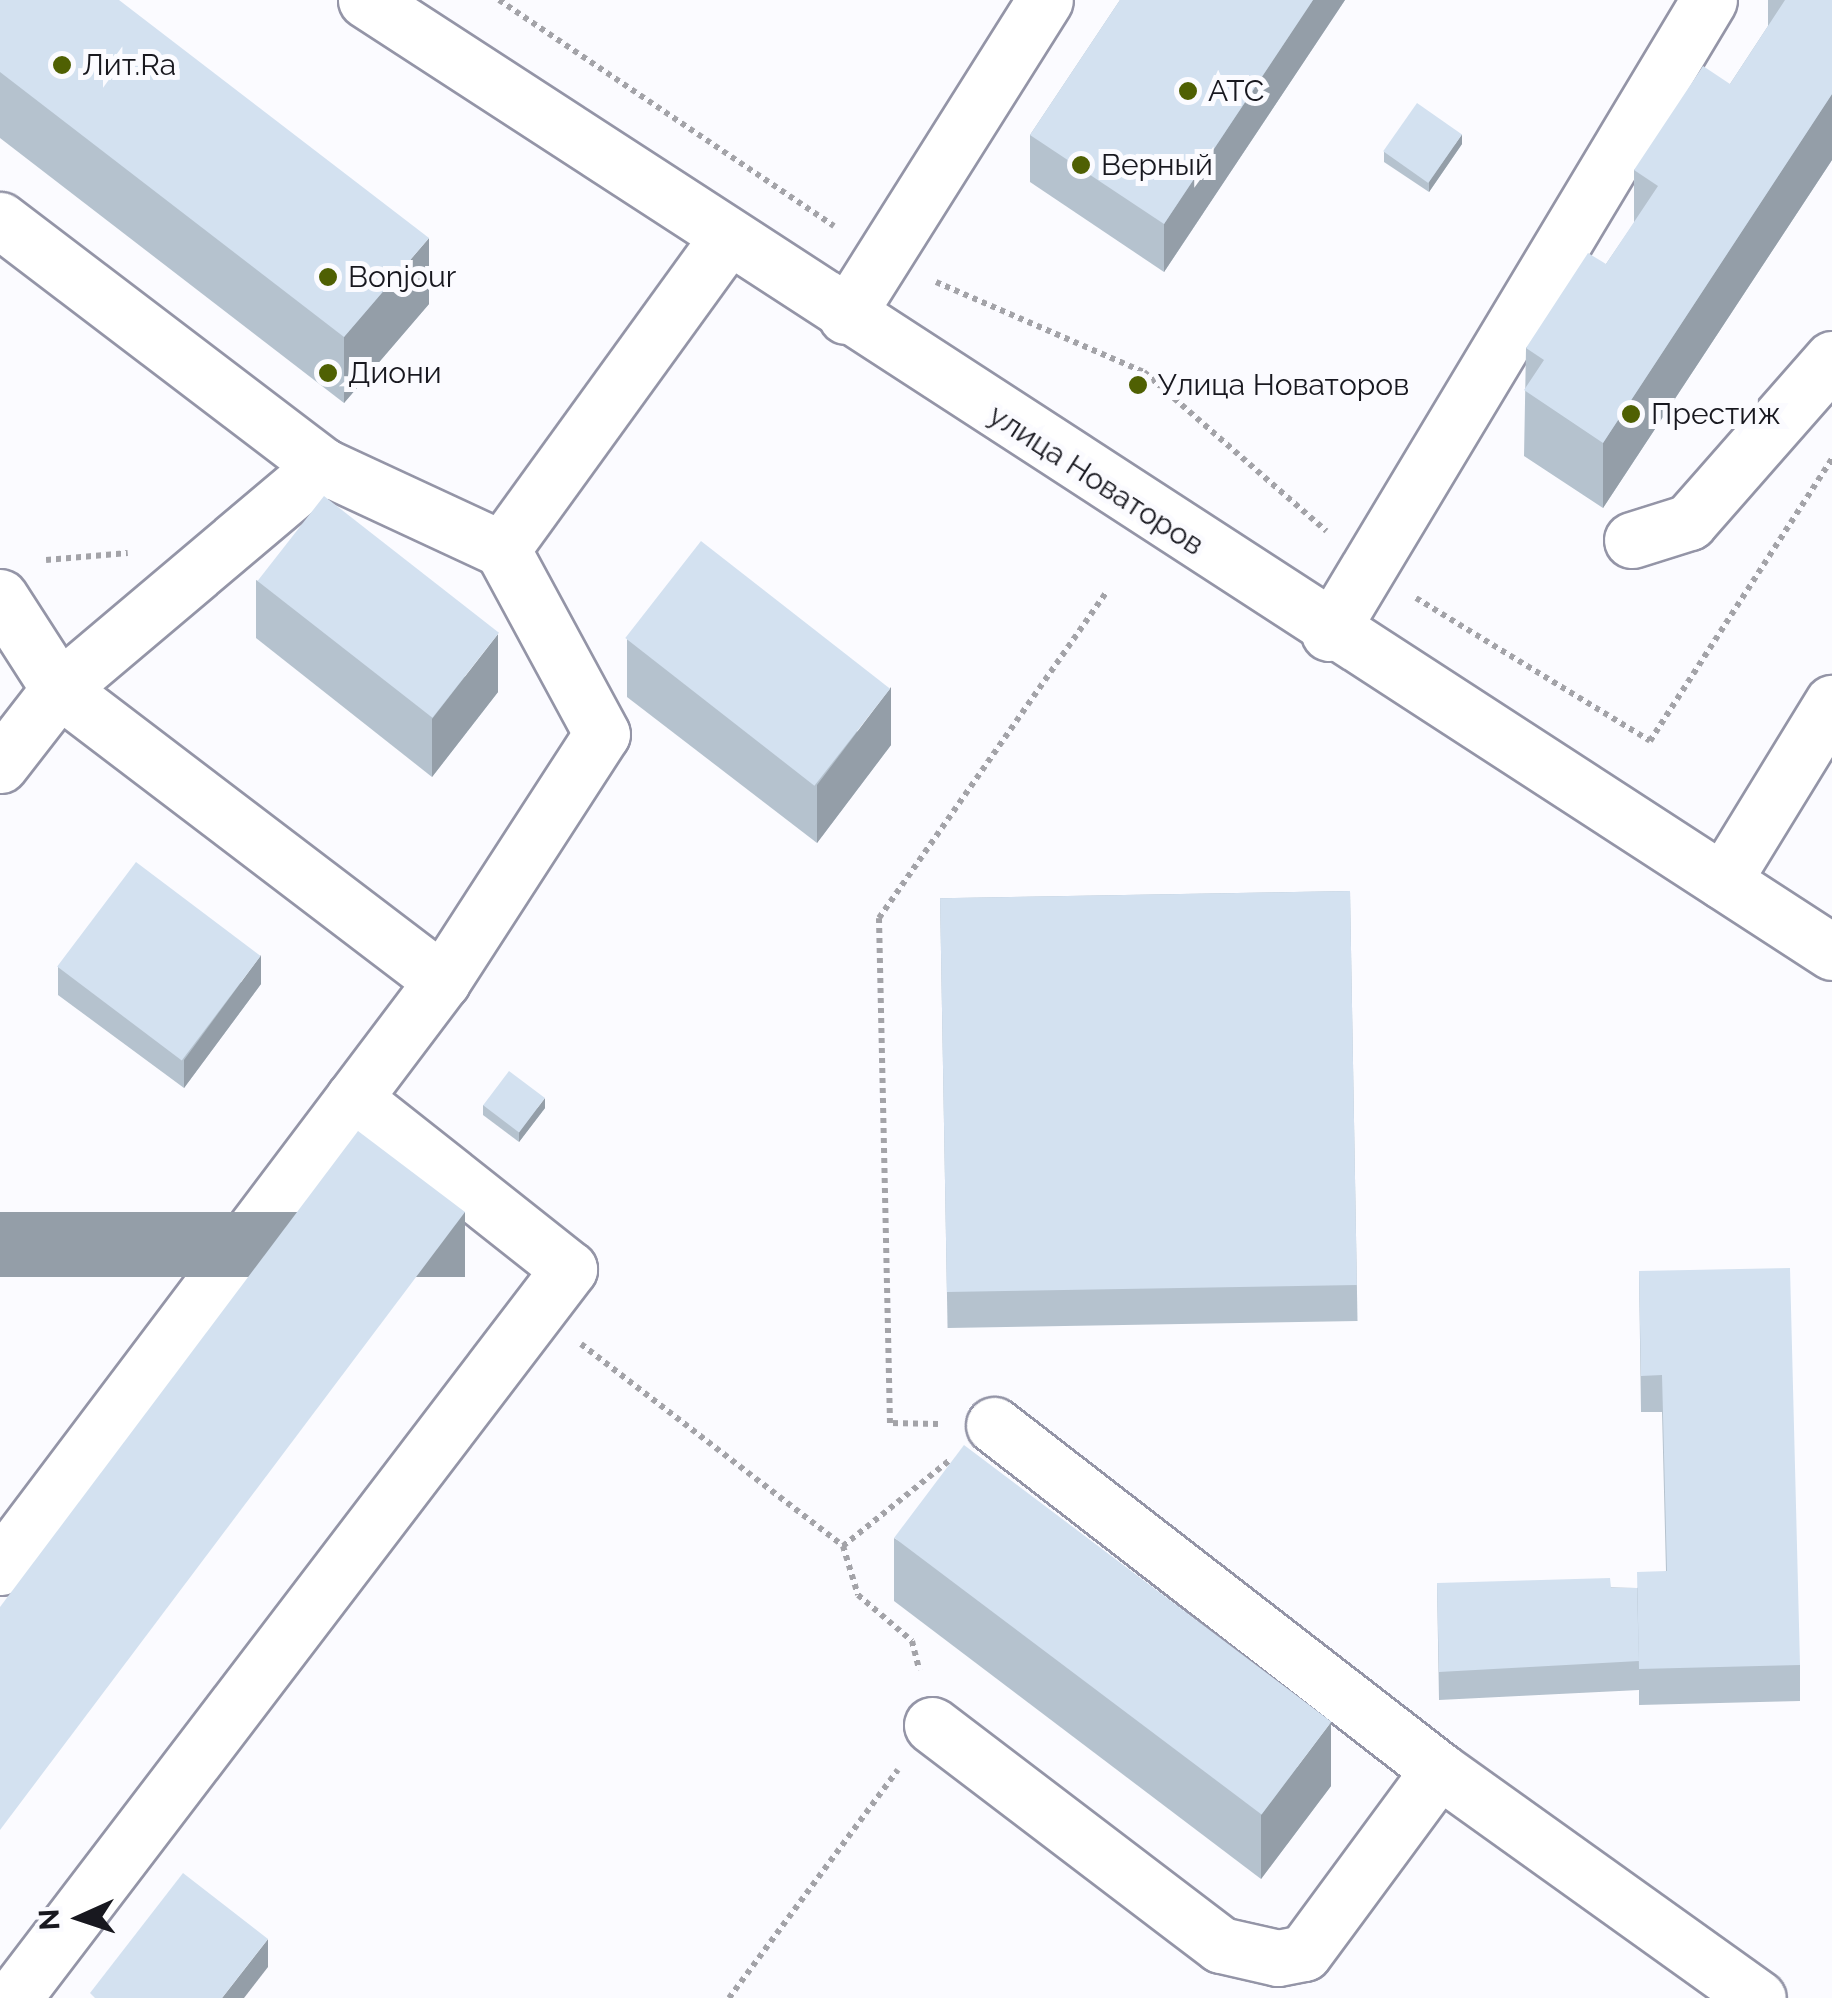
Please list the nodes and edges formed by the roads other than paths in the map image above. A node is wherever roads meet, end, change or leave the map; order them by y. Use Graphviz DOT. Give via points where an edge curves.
graph roads {
  1 [pos="366,0"];
  2 [pos="1045,0"];
  3 [pos="1709,0"];
  4 [pos="0,220"];
  5 [pos="727,238"];
  6 [pos="846,316"];
  7 [pos="1832,359"];
  8 [pos="323,466"];
  9 [pos="1632,540"];
  10 [pos="502,549"];
  11 [pos="19,579"];
  12 [pos="1329,633"];
  13 [pos="59,689"];
  14 [pos="1832,703"];
  15 [pos="0,765"];
  16 [pos="1723,881"];
  17 [pos="1832,952"];
  18 [pos="442,981"];
  19 [pos="353,1098"];
  20 [pos="994,1426"];
  21 [pos="0,1567"];
  22 [pos="932,1726"];
  23 [pos="1440,1770"];
  24 [pos="14,1998"];
  25 [pos="1758,1998"];
  1 -- 5 [label="street, улица Новаторов"];
  2 -- 6 [label="street"];
  3 -- 12 [label="street"];
  4 -- 8 [label="street"];
  5 -- 6 [label="street, улица Новаторов"];
  5 -- 10 [label="street"];
  6 -- 12 [label="street, улица Новаторов"];
  7 -- 9 [label="street" via="1689,522"];
  8 -- 10 [label="street"];
  8 -- 13 [label="street"];
  10 -- 18 [label="street" via="602,734"];
  11 -- 13 [label="street"];
  12 -- 16 [label="street, улица Новаторов"];
  13 -- 15 [label="street"];
  13 -- 18 [label="street"];
  14 -- 16 [label="street"];
  16 -- 17 [label="street, улица Новаторов"];
  18 -- 19 [label="street"];
  19 -- 21 [label="street"];
  19 -- 24 [label="street" via="569,1270"];
  20 -- 23 [label="street"];
  22 -- 23 [label="street" via="1221,1945 1278,1958 1304,1952"];
  23 -- 25 [label="street"];
}
